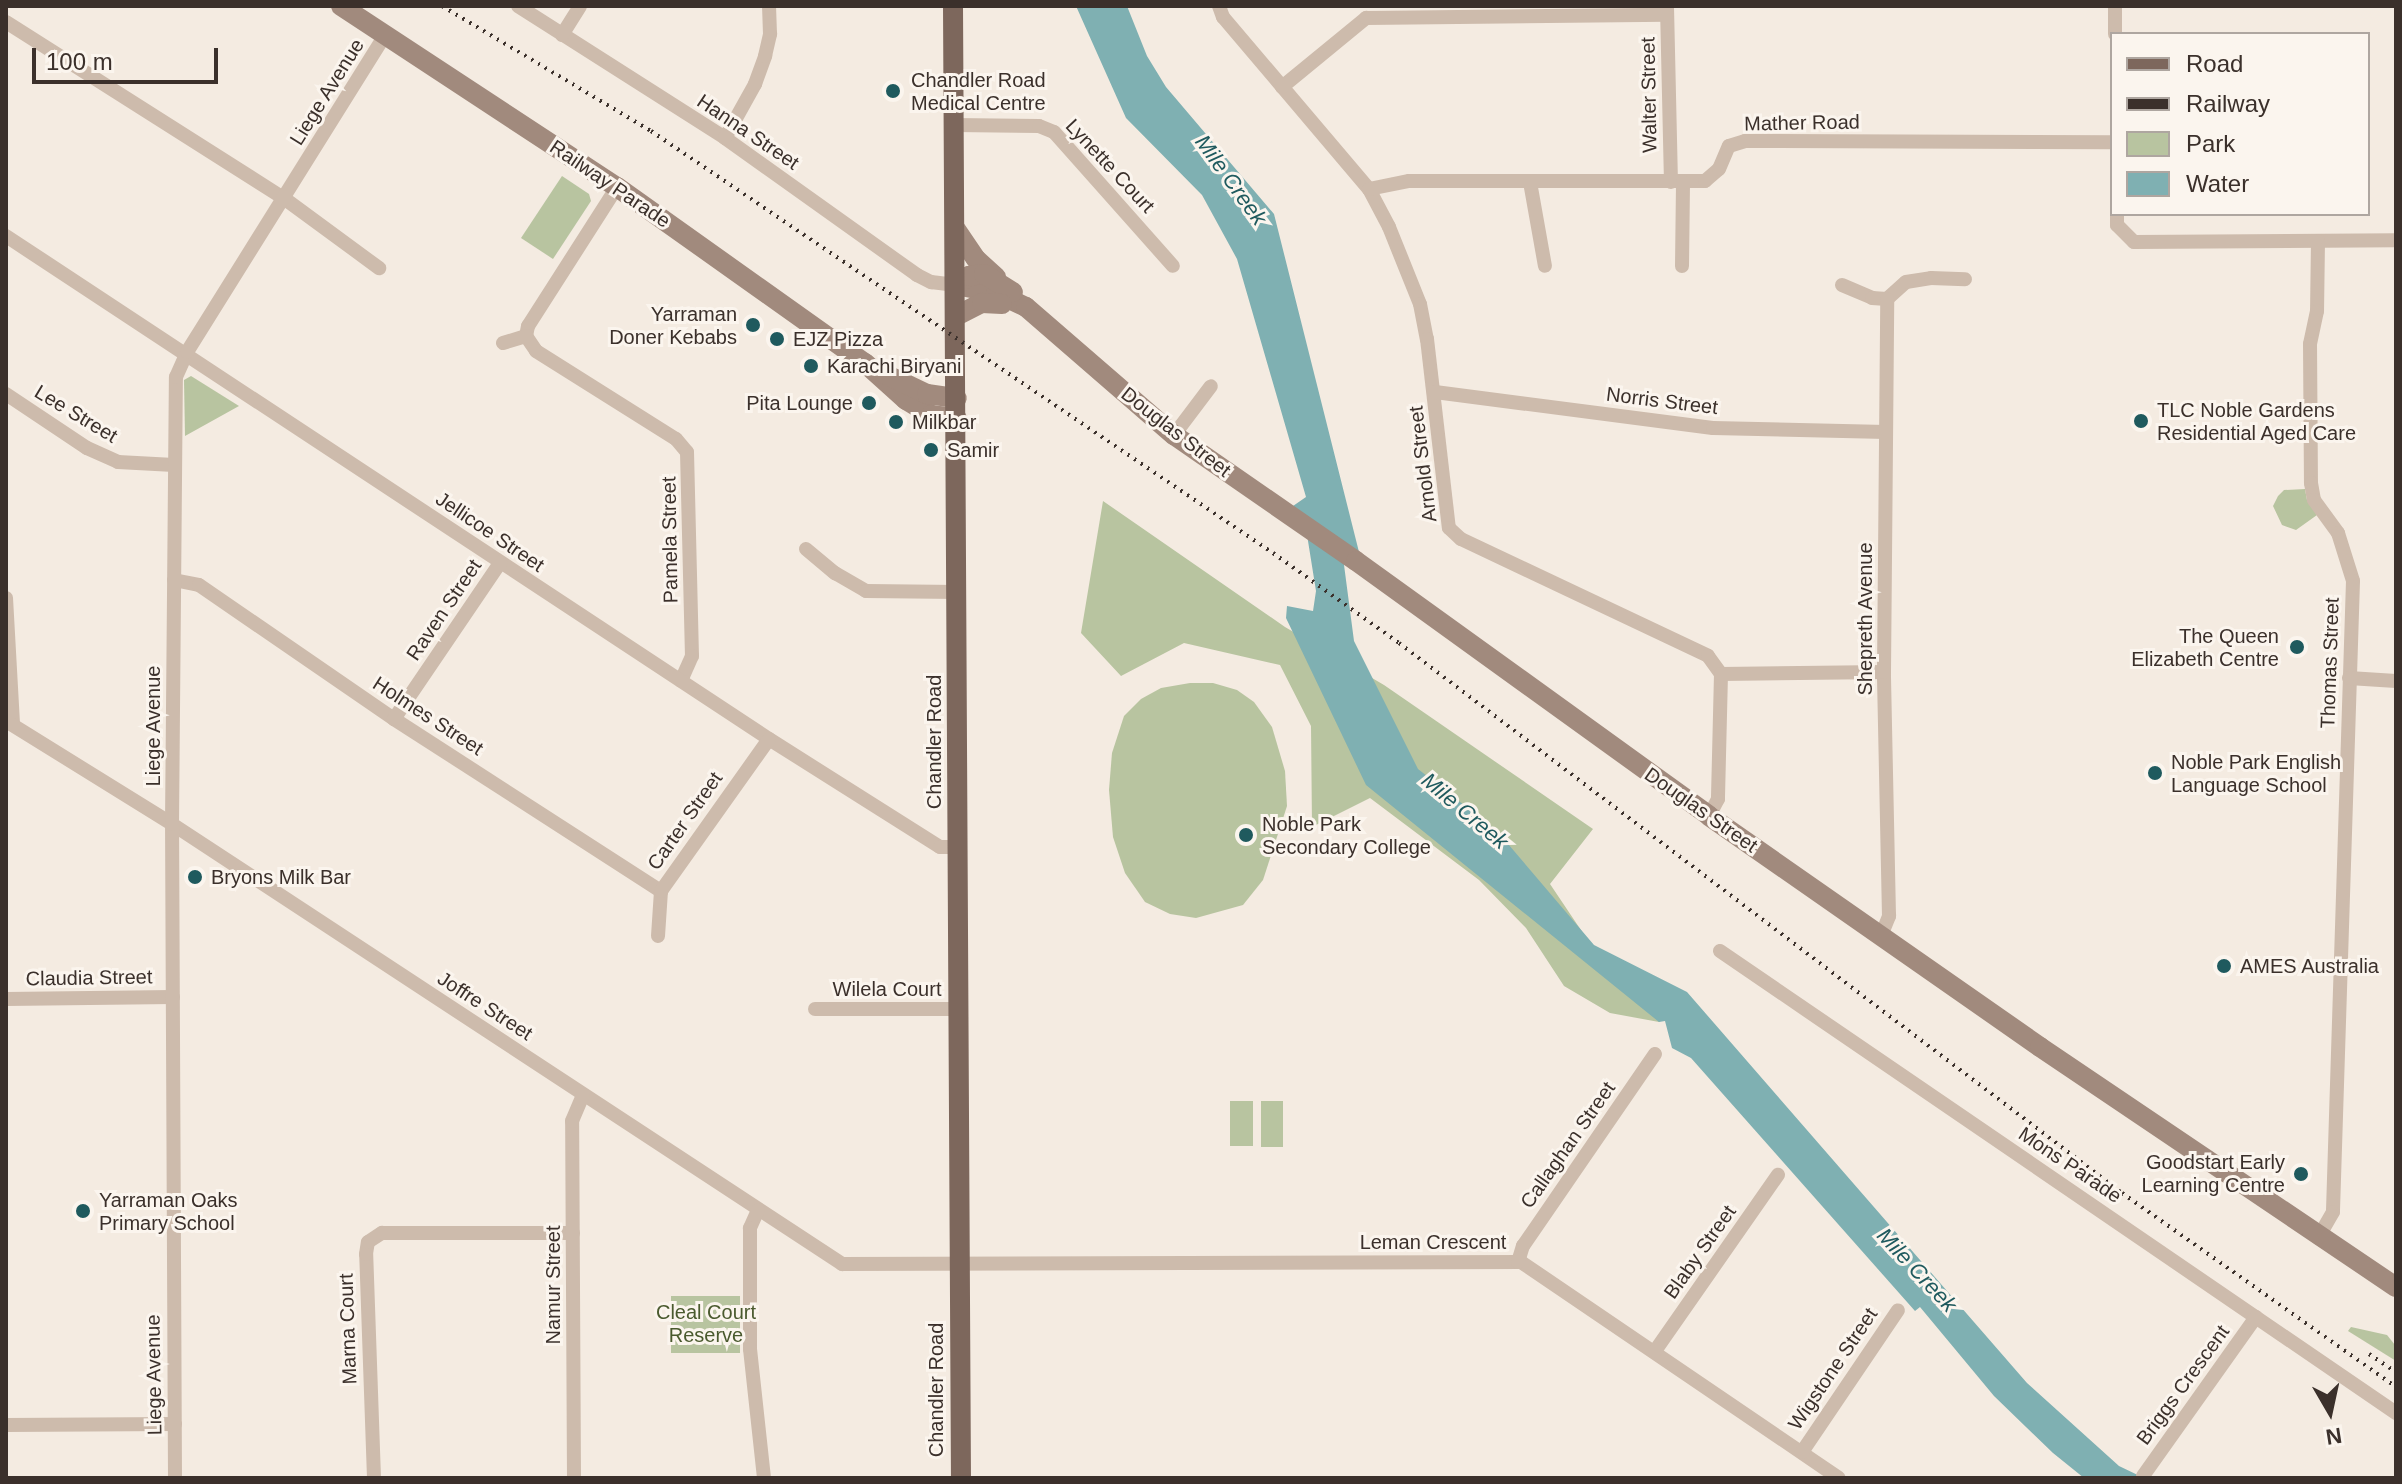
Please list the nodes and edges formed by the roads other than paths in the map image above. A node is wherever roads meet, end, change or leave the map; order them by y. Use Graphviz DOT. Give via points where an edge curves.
graph roads {
  1 [pos="341,6"];
  2 [pos="518,6"];
  3 [pos="580,6"];
  4 [pos="769,6"];
  5 [pos="953,6"];
  6 [pos="1219,6"];
  7 [pos="2115,6"];
  8 [pos="1667,11"];
  9 [pos="6,22"];
  10 [pos="2115,32"];
  11 [pos="386,34"];
  12 [pos="562,35"];
  13 [pos="1282,87"];
  14 [pos="954,125"];
  15 [pos="725,138"];
  16 [pos="2110,142"];
  17 [pos="1530,182"];
  18 [pos="1677,182"];
  19 [pos="617,187"];
  20 [pos="1369,189"];
  21 [pos="285,199"];
  22 [pos="2117,216"];
  23 [pos="955,228"];
  24 [pos="6,236"];
  25 [pos="2396,240"];
  26 [pos="2318,241"];
  27 [pos="1173,266"];
  28 [pos="1545,266"];
  29 [pos="1682,266"];
  30 [pos="379,268"];
  31 [pos="1965,279"];
  32 [pos="1003,283"];
  33 [pos="956,285"];
  34 [pos="1842,285"];
  35 [pos="1887,299"];
  36 [pos="1029,310"];
  37 [pos="956,316"];
  38 [pos="526,336"];
  39 [pos="503,343"];
  40 [pos="187,352"];
  41 [pos="1211,386"];
  42 [pos="1435,392"];
  43 [pos="6,394"];
  44 [pos="957,408"];
  45 [pos="1886,432"];
  46 [pos="1174,435"];
  47 [pos="174,465"];
  48 [pos="806,549"];
  49 [pos="500,563"];
  50 [pos="174,580"];
  51 [pos="958,592"];
  52 [pos="6,598"];
  53 [pos="1884,672"];
  54 [pos="1721,674"];
  55 [pos="2349,678"];
  56 [pos="681,681"];
  57 [pos="2396,681"];
  58 [pos="394,719"];
  59 [pos="9,723"];
  60 [pos="769,739"];
  61 [pos="1709,816"];
  62 [pos="172,824"];
  63 [pos="958,847"];
  64 [pos="661,891"];
  65 [pos="658,936"];
  66 [pos="1881,936"];
  67 [pos="1720,951"];
  68 [pos="173,997"];
  69 [pos="6,999"];
  70 [pos="815,1009"];
  71 [pos="959,1009"];
  72 [pos="1655,1054"];
  73 [pos="583,1095"];
  74 [pos="1778,1175"];
  75 [pos="758,1210"];
  76 [pos="573,1233"];
  77 [pos="2318,1238"];
  78 [pos="1518,1262"];
  79 [pos="960,1264"];
  80 [pos="2396,1287"];
  81 [pos="1898,1310"];
  82 [pos="2256,1317"];
  83 [pos="1655,1351"];
  84 [pos="2396,1413"];
  85 [pos="175,1424"];
  86 [pos="6,1425"];
  87 [pos="1802,1452"];
  88 [pos="2143,1476"];
  89 [pos="175,1478"];
  90 [pos="374,1478"];
  91 [pos="574,1478"];
  92 [pos="764,1478"];
  93 [pos="961,1478"];
  94 [pos="1839,1478"];
  1 -- 11 [label="main road, Railway Parade"];
  2 -- 12 [label="street, Hanna Street"];
  3 -- 12 [label="street"];
  4 -- 15 [label="street" via="765,56"];
  5 -- 14 [label="main road, Chandler Road"];
  6 -- 13 [label="street, Arnold Street"];
  7 -- 10 [label="street"];
  8 -- 13 [label="street" via="1366,18"];
  8 -- 18 [label="street, Walter Street"];
  9 -- 21 [label="street"];
  11 -- 19 [label="main road, Railway Parade"];
  11 -- 21 [label="street, Liege Avenue"];
  12 -- 15 [label="street, Hanna Street"];
  13 -- 20 [label="street, Arnold Street"];
  14 -- 23 [label="main road, Chandler Road"];
  14 -- 27 [label="street, Lynette Court" via="1039,126 1054,132"];
  15 -- 33 [label="street, Hanna Street" via="917,275"];
  16 -- 18 [label="street, Mather Road" via="1745,141 1729,146 1719,169 1705,181"];
  17 -- 18 [label="street, Mather Road"];
  17 -- 20 [label="street, Mather Road" via="1409,181"];
  17 -- 28 [label="street"];
  18 -- 29 [label="street, Walter Street"];
  19 -- 38 [label="street"];
  19 -- 44 [label="main road, Railway Parade" via="874,370"];
  20 -- 42 [label="street, Arnold Street" via="1420,304"];
  21 -- 30 [label="street"];
  21 -- 40 [label="street, Liege Avenue"];
  22 -- 26 [label="street" via="2117,225 2134,242"];
  23 -- 32 [label="main road, Douglas Street" via="976,259"];
  23 -- 33 [label="main road, Chandler Road"];
  24 -- 40 [label="street, Jellicoe Street"];
  25 -- 26 [label="street"];
  26 -- 55 [label="street, Thomas Street" via="2317,311 2310,344 2311,483 2314,500 2338,533 2353,581"];
  31 -- 35 [label="street" via="1906,282"];
  32 -- 33 [label="main road" via="980,274"];
  32 -- 36 [label="main road, Douglas Street"];
  33 -- 36 [label="main road, Douglas Street" via="992,291"];
  33 -- 37 [label="main road, Chandler Road"];
  34 -- 35 [label="street"];
  35 -- 45 [label="street, Shepreth Avenue"];
  36 -- 37 [label="main road" via="992,302"];
  36 -- 46 [label="main road, Douglas Street"];
  37 -- 44 [label="main road, Chandler Road"];
  38 -- 39 [label="street"];
  38 -- 56 [label="street, Pamela Street" via="536,351 676,439 687,452 692,656"];
  40 -- 47 [label="street, Liege Avenue" via="176,377"];
  40 -- 49 [label="street, Jellicoe Street"];
  41 -- 46 [label="street"];
  42 -- 45 [label="street, Norris Street" via="1713,428"];
  42 -- 54 [label="street, Arnold Street" via="1449,528 1461,539 1708,656"];
  43 -- 47 [label="street, Lee Street" via="87,448 118,462"];
  44 -- 51 [label="main road, Chandler Road"];
  45 -- 53 [label="street, Shepreth Avenue"];
  46 -- 61 [label="main road, Douglas Street"];
  47 -- 50 [label="street, Liege Avenue"];
  48 -- 51 [label="street" via="866,591"];
  49 -- 56 [label="street, Jellicoe Street"];
  49 -- 58 [label="street, Raven Street"];
  50 -- 58 [label="street, Holmes Street" via="199,585"];
  50 -- 62 [label="street, Liege Avenue"];
  51 -- 63 [label="main road, Chandler Road"];
  52 -- 59 [label="street"];
  53 -- 54 [label="street"];
  53 -- 66 [label="street, Shepreth Avenue" via="1889,916"];
  54 -- 61 [label="street" via="1718,799"];
  55 -- 57 [label="street"];
  55 -- 77 [label="street, Thomas Street" via="2333,1212"];
  56 -- 60 [label="street, Jellicoe Street"];
  58 -- 64 [label="street, Holmes Street"];
  59 -- 62 [label="street, Joffre Street"];
  60 -- 63 [label="street, Jellicoe Street" via="940,847"];
  60 -- 64 [label="street, Carter Street"];
  61 -- 66 [label="main road, Douglas Street"];
  62 -- 68 [label="street, Liege Avenue"];
  62 -- 73 [label="street, Joffre Street"];
  63 -- 71 [label="main road, Chandler Road"];
  64 -- 65 [label="street, Carter Street"];
  66 -- 77 [label="main road, Douglas Street"];
  67 -- 82 [label="street, Mons Parade"];
  68 -- 69 [label="street, Claudia Street"];
  68 -- 85 [label="street, Liege Avenue"];
  70 -- 71 [label="street, Wilela Court"];
  71 -- 79 [label="main road, Chandler Road"];
  72 -- 78 [label="street, Callaghan Street" via="1523,1246"];
  73 -- 75 [label="street, Joffre Street"];
  73 -- 76 [label="street, Namur Street" via="572,1121"];
  74 -- 83 [label="street, Blaby Street"];
  75 -- 79 [label="street, Joffre Street" via="842,1264"];
  75 -- 92 [label="street" via="750,1228 750,1349"];
  76 -- 90 [label="street, Marna Court" via="382,1233 368,1242"];
  76 -- 91 [label="street, Namur Street"];
  77 -- 80 [label="main road, Douglas Street"];
  78 -- 79 [label="street, Leman Crescent"];
  78 -- 83 [label="street, Leman Crescent"];
  79 -- 93 [label="main road, Chandler Road"];
  81 -- 87 [label="street, Wigstone Street"];
  82 -- 84 [label="street, Mons Parade"];
  82 -- 88 [label="street, Briggs Crescent"];
  83 -- 87 [label="street, Leman Crescent"];
  85 -- 86 [label="street"];
  85 -- 89 [label="street, Liege Avenue"];
  87 -- 94 [label="street, Leman Crescent"];
}
